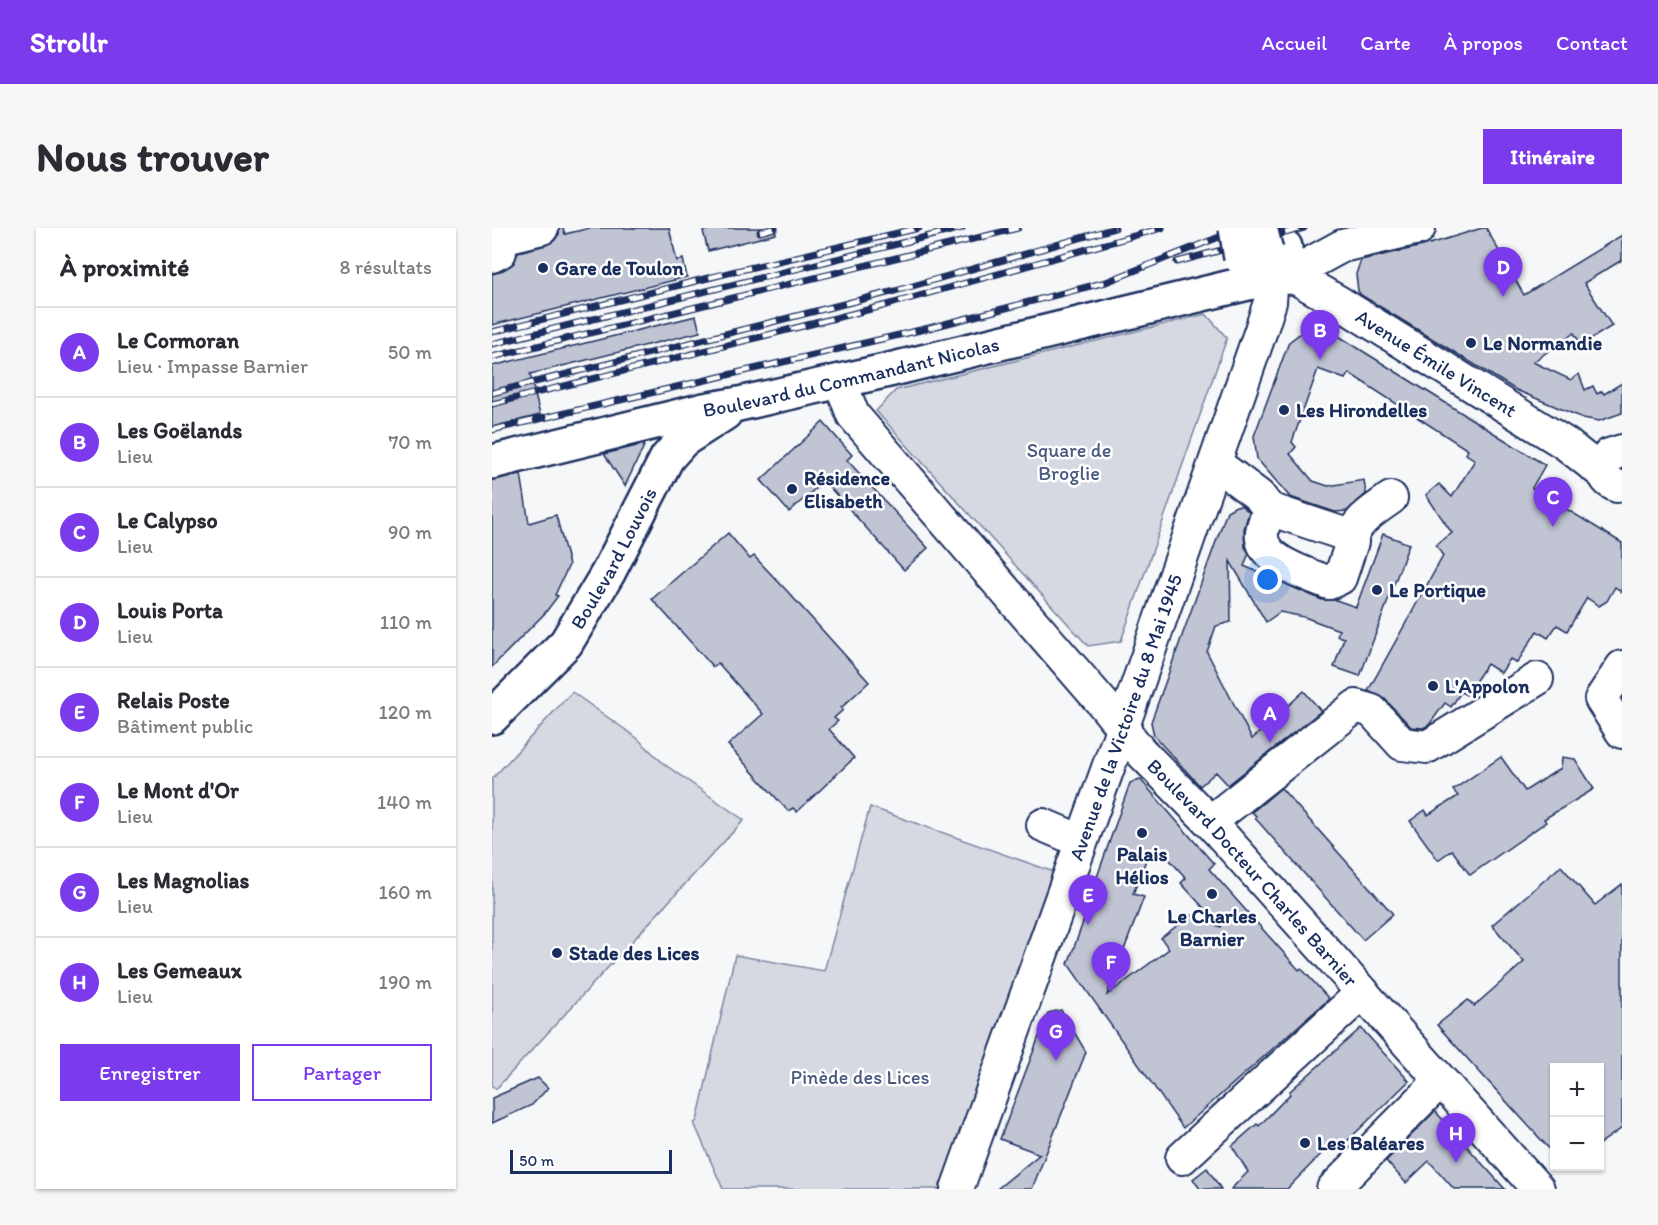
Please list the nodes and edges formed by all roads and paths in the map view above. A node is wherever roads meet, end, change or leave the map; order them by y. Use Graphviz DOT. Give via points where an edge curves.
graph roads {
  1 [pos="542,228"];
  2 [pos="1419,228"];
  3 [pos="1267,249"];
  4 [pos="492,256"];
  5 [pos="840,381"];
  6 [pos="739,404"];
  7 [pos="492,462"];
  8 [pos="1215,463"];
  9 [pos="1617,473"];
  10 [pos="1391,498"];
  11 [pos="1269,509"];
  12 [pos="1351,539"];
  13 [pos="1622,667"];
  14 [pos="1537,679"];
  15 [pos="492,717"];
  16 [pos="1122,729"];
  17 [pos="1622,732"];
  18 [pos="1210,822"];
  19 [pos="1042,825"];
  20 [pos="1081,841"];
  21 [pos="1363,992"];
  22 [pos="1440,1081"];
  23 [pos="1182,1158"];
  24 [pos="957,1189"];
  25 [pos="1333,1189"];
  26 [pos="1538,1189"];
  1 -- 4 [label="street" via="497,239 500,252"];
  2 -- 3 [label="street, Boulevard du Commandant Nicolas" via="1342,246 1309,264"];
  3 -- 5 [label="main road, Boulevard du Commandant Nicolas" via="1210,294"];
  3 -- 8 [label="street, Avenue de la Victoire du 8 Mai 1945" via="1270,302"];
  3 -- 9 [label="street, Avenue Émile Vincent" via="1566,444"];
  5 -- 6 [label="main road, Boulevard du Commandant Nicolas"];
  5 -- 16 [label="street, Boulevard Docteur Charles Barnier" via="853,415"];
  6 -- 7 [label="main road, Boulevard du Commandant Nicolas"];
  6 -- 15 [label="main road, Boulevard Louvois" via="683,440 667,458 608,573 566,643"];
  8 -- 11 [label="street" via="1259,496"];
  8 -- 16 [label="street, Avenue de la Victoire du 8 Mai 1945"];
  10 -- 12 [label="street" via="1366,515"];
  11 -- 12 [label="street"];
  11 -- 12 [label="street" via="1262,532 1276,560 1329,583 1340,578"];
  13 -- 17 [label="street" via="1601,699"];
  14 -- 18 [label="street" via="1426,747 1402,744 1372,711 1356,706"];
  16 -- 18 [label="street, Boulevard Docteur Charles Barnier"];
  16 -- 20 [label="street, Avenue de la Victoire du 8 Mai 1945"];
  18 -- 21 [label="street, Boulevard Docteur Charles Barnier"];
  19 -- 20 [label="street"];
  20 -- 24 [label="street, Avenue de la Victoire du 8 Mai 1945"];
  21 -- 22 [label="street, Boulevard Docteur Charles Barnier"];
  21 -- 23 [label="street"];
  22 -- 25 [label="street"];
  22 -- 26 [label="street, Boulevard Docteur Charles Barnier"];
}
